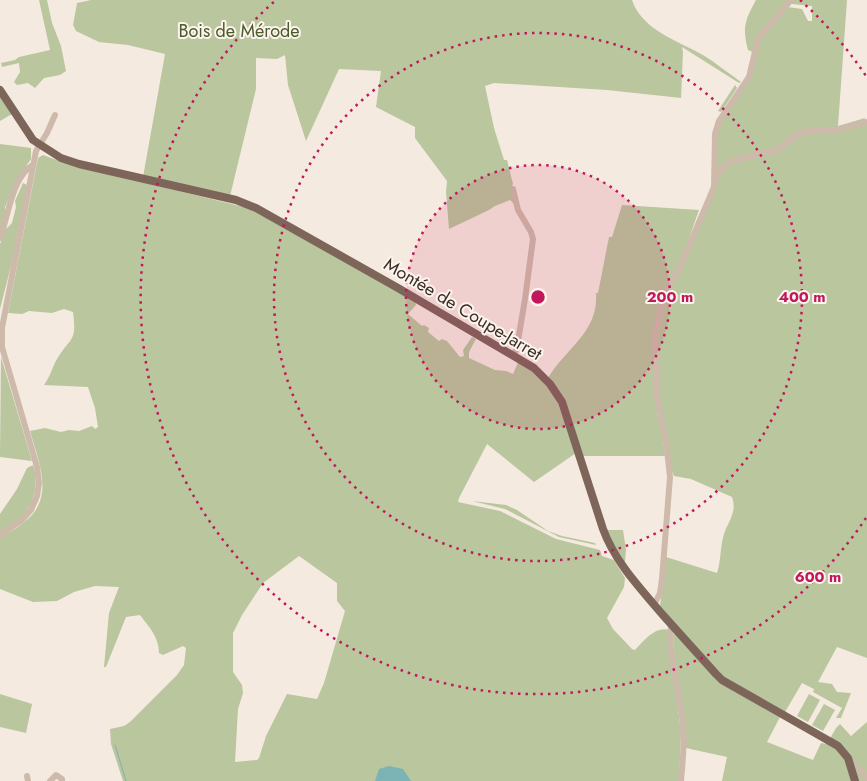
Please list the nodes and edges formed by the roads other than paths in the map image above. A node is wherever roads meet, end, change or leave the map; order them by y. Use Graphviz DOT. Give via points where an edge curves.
graph roads {
  1 [pos="791,0"];
  2 [pos="0,90"];
  3 [pos="55,115"];
  4 [pos="867,122"];
  5 [pos="40,146"];
  6 [pos="33,165"];
  7 [pos="715,181"];
  8 [pos="513,189"];
  9 [pos="0,238"];
  10 [pos="514,355"];
  11 [pos="0,535"];
  12 [pos="654,605"];
  13 [pos="671,624"];
  14 [pos="848,758"];
  15 [pos="867,778"];
  16 [pos="50,781"];
  17 [pos="62,781"];
  18 [pos="681,781"];
  19 [pos="855,781"];
  1 -- 7 [label="street" via="758,39 748,77 722,115 715,138"];
  2 -- 5 [label="main road, Montée de Coupe-Jarret" via="28,134"];
  3 -- 5 [label="street"];
  4 -- 7 [label="street" via="832,131 798,134 777,150 732,161 722,168"];
  5 -- 6 [label="street"];
  5 -- 10 [label="main road, Montée de Coupe-Jarret" via="79,164 236,200 256,208"];
  6 -- 9 [label="street" via="24,172 18,184"];
  6 -- 11 [label="street" via="5,308 2,341 8,372 37,467 38,491 26,516"];
  7 -- 12 [label="street" via="680,267 664,294 657,327 657,398 670,477 662,579"];
  8 -- 10 [label="street" via="518,210 533,239"];
  10 -- 12 [label="main road, Montée de Coupe-Jarret" via="541,373 558,396 607,540 619,561"];
  12 -- 13 [label="main road, Montée de Coupe-Jarret"];
  13 -- 14 [label="main road, Montée de Coupe-Jarret" via="722,680 832,741"];
  13 -- 18 [label="street" via="671,650 684,745"];
  14 -- 15 [label="street"];
  14 -- 19 [label="main road, Montée de Coupe-Jarret"];
  16 -- 17 [label="street" via="56,775"];
}
